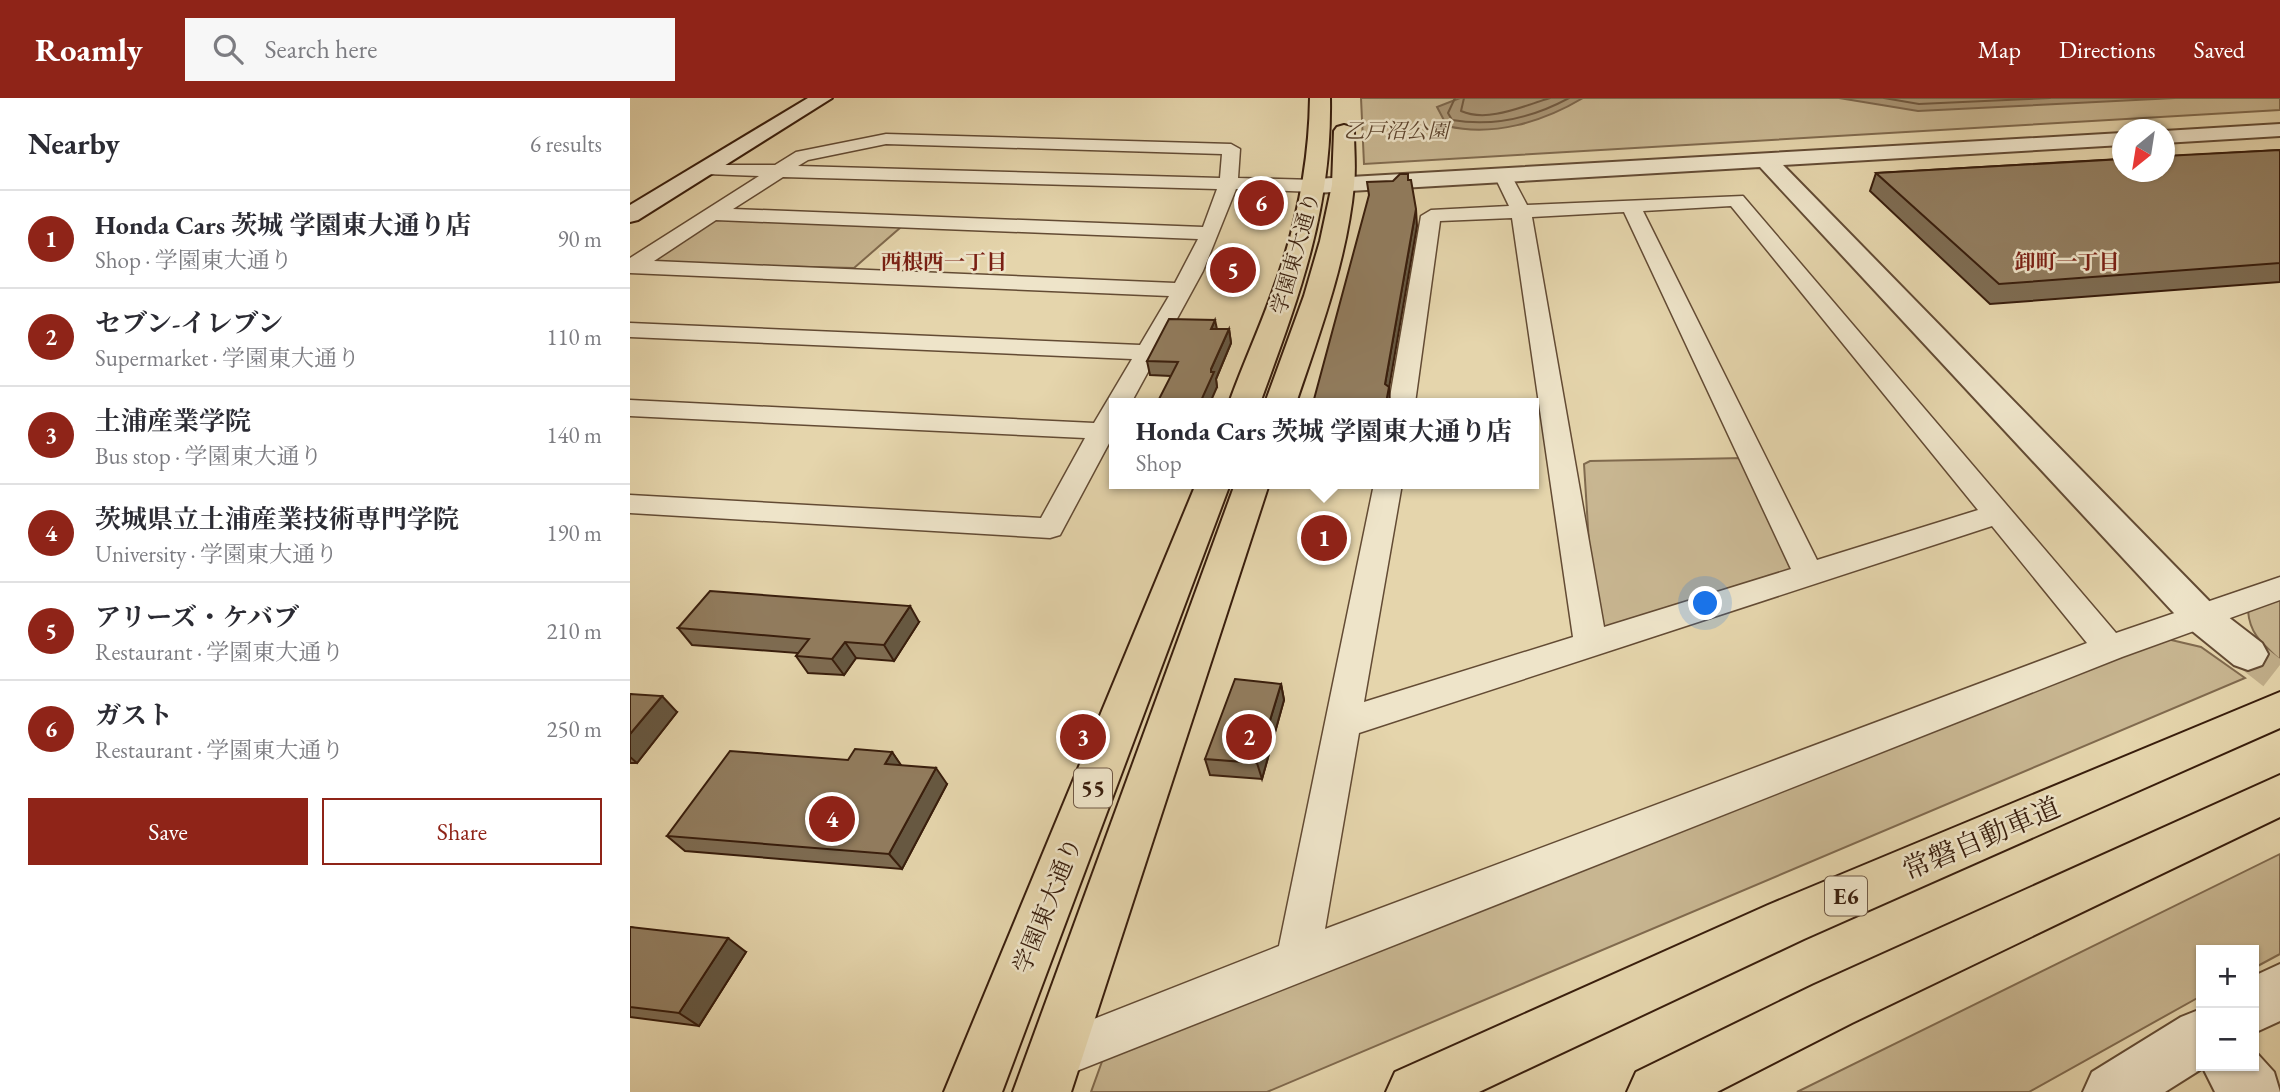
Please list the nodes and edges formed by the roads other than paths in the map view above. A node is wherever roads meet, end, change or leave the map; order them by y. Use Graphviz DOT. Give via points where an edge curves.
graph roads {
  1 [pos="822,98"];
  2 [pos="1320,98"];
  3 [pos="1343,112"];
  4 [pos="2280,130"];
  5 [pos="2175,136"];
  6 [pos="2112,140"];
  7 [pos="1768,162"];
  8 [pos="706,169"];
  9 [pos="776,171"];
  10 [pos="1504,177"];
  11 [pos="1228,185"];
  12 [pos="1329,186"];
  13 [pos="1631,206"];
  14 [pos="1521,212"];
  15 [pos="710,214"];
  16 [pos="630,215"];
  17 [pos="1208,233"];
  18 [pos="631,267"];
  19 [pos="1182,290"];
  20 [pos="630,330"];
  21 [pos="1146,352"];
  22 [pos="1121,398"];
  23 [pos="1246,398"];
  24 [pos="1282,398"];
  25 [pos="1403,398"];
  26 [pos="630,408"];
  27 [pos="1108,420"];
  28 [pos="1211,489"];
  29 [pos="1250,489"];
  30 [pos="1387,489"];
  31 [pos="630,503"];
  32 [pos="1997,514"];
  33 [pos="1809,575"];
  34 [pos="2280,588"];
  35 [pos="2200,616"];
  36 [pos="1591,645"];
  37 [pos="2109,648"];
  38 [pos="2248,654"];
  39 [pos="2280,709"];
  40 [pos="1344,723"];
  41 [pos="2280,795"];
  42 [pos="1298,960"];
  43 [pos="2280,991"];
  44 [pos="2259,1003"];
  45 [pos="2196,1040"];
  46 [pos="2235,1071"];
  47 [pos="1048,1075"];
  48 [pos="973,1092"];
  49 [pos="1415,1092"];
  50 [pos="1656,1092"];
  51 [pos="2112,1092"];
  52 [pos="2254,1092"];
  1 -- 8 [label="street"];
  2 -- 12 [label="main road, 学園東大通り"];
  3 -- 12 [label="main road, 学園東大通り"];
  4 -- 5 [label="street"];
  6 -- 7 [label="street"];
  7 -- 10 [label="street"];
  7 -- 35 [label="street"];
  8 -- 9 [label="street"];
  8 -- 16 [label="street"];
  9 -- 11 [label="street"];
  9 -- 11 [label="street" via="802,156 886,139 1231,149"];
  9 -- 15 [label="street"];
  10 -- 12 [label="street"];
  10 -- 14 [label="street"];
  11 -- 12 [label="street"];
  11 -- 17 [label="street"];
  12 -- 23 [label="main road, 学園東大通り"];
  12 -- 24 [label="main road, 学園東大通り" via="1315,305"];
  13 -- 14 [label="street"];
  13 -- 32 [label="street" via="1736,200"];
  13 -- 33 [label="street"];
  14 -- 25 [label="street" via="1431,216"];
  14 -- 36 [label="street"];
  15 -- 17 [label="street"];
  15 -- 18 [label="street"];
  17 -- 19 [label="street"];
  18 -- 19 [label="street"];
  19 -- 21 [label="street"];
  20 -- 21 [label="street"];
  21 -- 22 [label="street"];
  26 -- 27 [label="street"];
  27 -- 31 [label="street" via="1050,528"];
  28 -- 48 [label="main road, 学園東大通り / 55"];
  29 -- 47 [label="main road, 55"];
  30 -- 40 [label="street"];
  32 -- 33 [label="street"];
  32 -- 37 [label="street"];
  33 -- 36 [label="street"];
  34 -- 35 [label="street"];
  35 -- 37 [label="street"];
  35 -- 38 [label="street"];
  36 -- 40 [label="street"];
  37 -- 42 [label="street"];
  39 -- 49 [label="main road, 常磐自動車道 / E6" via="1786,922"];
  40 -- 42 [label="street"];
  41 -- 50 [label="main road" via="1845,998"];
  42 -- 47 [label="street"];
  43 -- 44 [label="street"];
  45 -- 51 [label="street"];
  46 -- 52 [label="street"];
}
